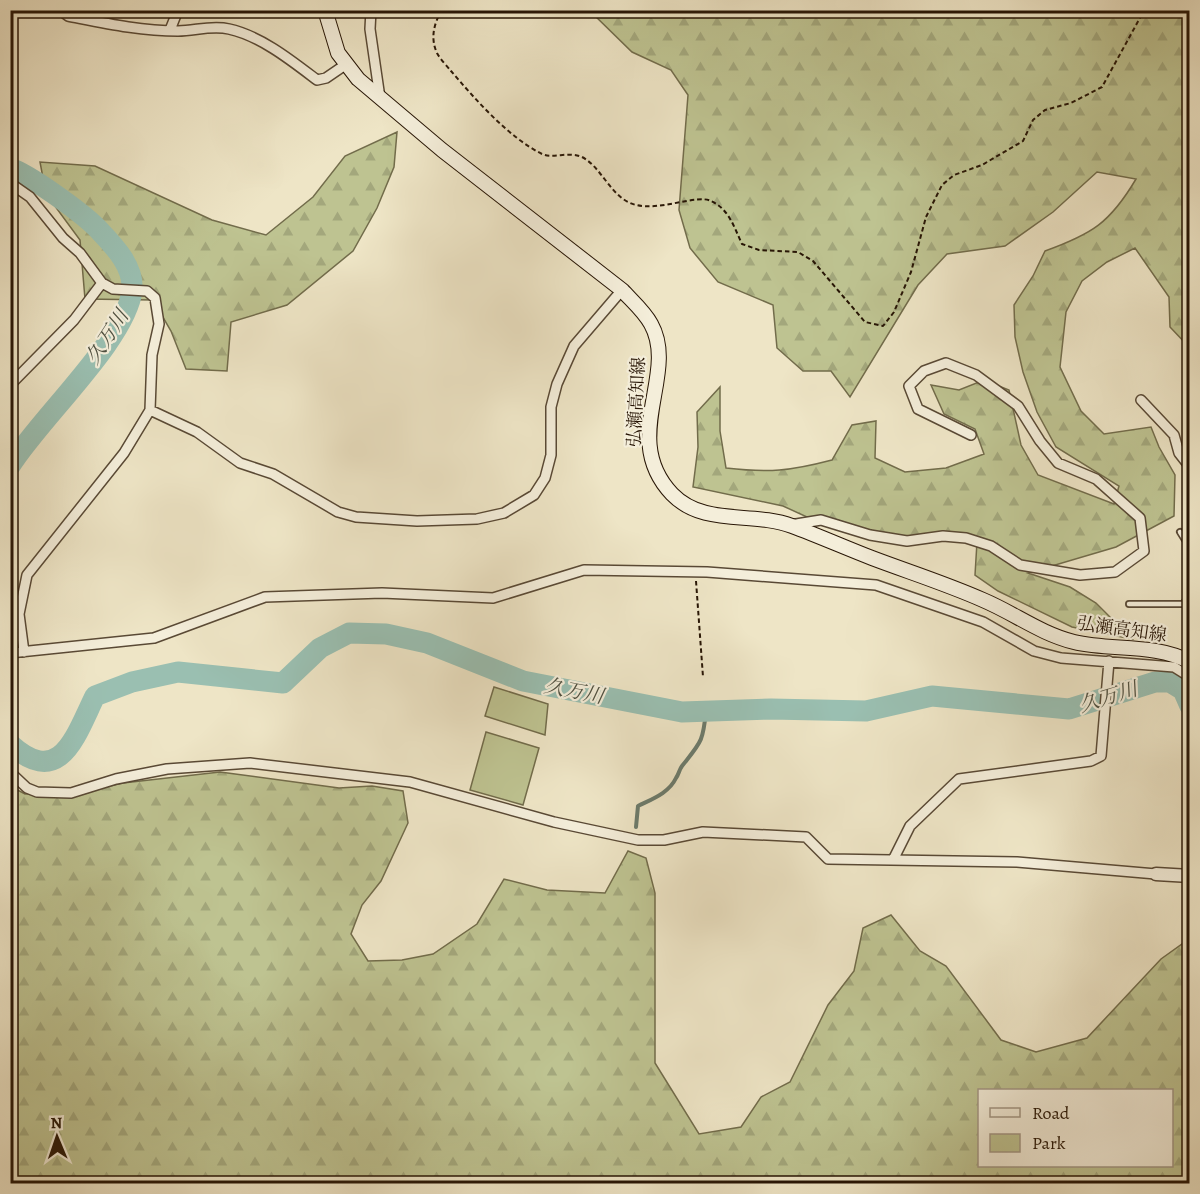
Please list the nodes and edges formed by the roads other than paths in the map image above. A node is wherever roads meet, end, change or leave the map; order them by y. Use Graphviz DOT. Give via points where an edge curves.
graph roads {
  1 [pos="60,10"];
  2 [pos="178,10"];
  3 [pos="326,10"];
  4 [pos="371,10"];
  5 [pos="170,30"];
  6 [pos="345,65"];
  7 [pos="380,98"];
  8 [pos="10,183"];
  9 [pos="102,283"];
  10 [pos="621,290"];
  11 [pos="10,385"];
  12 [pos="1141,400"];
  13 [pos="150,410"];
  14 [pos="971,435"];
  15 [pos="1190,467"];
  16 [pos="790,525"];
  17 [pos="1180,532"];
  18 [pos="1190,548"];
  19 [pos="1190,595"];
  20 [pos="1129,603"];
  21 [pos="1184,604"];
  22 [pos="1190,609"];
  23 [pos="10,652"];
  24 [pos="24,652"];
  25 [pos="1109,661"];
  26 [pos="1190,662"];
  27 [pos="1190,677"];
  28 [pos="10,772"];
  29 [pos="893,860"];
  30 [pos="1156,874"];
  31 [pos="1190,876"];
  1 -- 5 [label="street" via="68,16 136,29"];
  2 -- 5 [label="street"];
  3 -- 6 [label="main road, 弘瀬高知線" via="331,38"];
  4 -- 7 [label="street"];
  5 -- 6 [label="street" via="230,29 290,60 317,80"];
  6 -- 7 [label="main road, 弘瀬高知線"];
  7 -- 10 [label="main road, 弘瀬高知線"];
  8 -- 9 [label="street" via="30,196"];
  9 -- 11 [label="street" via="74,320"];
  9 -- 13 [label="street" via="113,289 147,291 155,298 159,324 152,355"];
  10 -- 13 [label="street" via="574,346 557,384 551,407 550,455 545,478 534,495 504,513 477,519 417,521 338,512 273,474 240,463 197,432"];
  10 -- 16 [label="main road, 弘瀬高知線" via="652,326 657,341 650,450 661,481 686,506 704,514"];
  12 -- 15 [label="street" via="1174,435 1179,453"];
  13 -- 24 [label="street" via="124,453 27,575 19,614"];
  14 -- 16 [label="street" via="918,409 909,386 924,371 946,363 976,375 1018,406 1058,463 1096,479 1140,518 1144,551 1115,572 1080,575 1020,565 991,546 966,537 907,541 821,520"];
  16 -- 26 [label="main road, 弘瀬高知線" via="942,582 1051,634 1075,642 1164,653"];
  17 -- 18 [label="lane"];
  19 -- 21 [label="lane"];
  20 -- 21 [label="lane"];
  21 -- 22 [label="lane"];
  23 -- 24 [label="street"];
  24 -- 25 [label="street" via="154,638 265,597 382,593 493,598 584,570 696,572 876,585 983,622 1034,651 1061,658"];
  25 -- 27 [label="street" via="1174,668"];
  25 -- 29 [label="street" via="1101,756 1091,761 959,779 910,826"];
  28 -- 29 [label="street" via="37,792 71,793 167,769 250,763 410,782 554,822 638,840 664,840 713,831 806,837 828,859"];
  29 -- 30 [label="street" via="1017,862"];
  30 -- 31 [label="street"];
}
